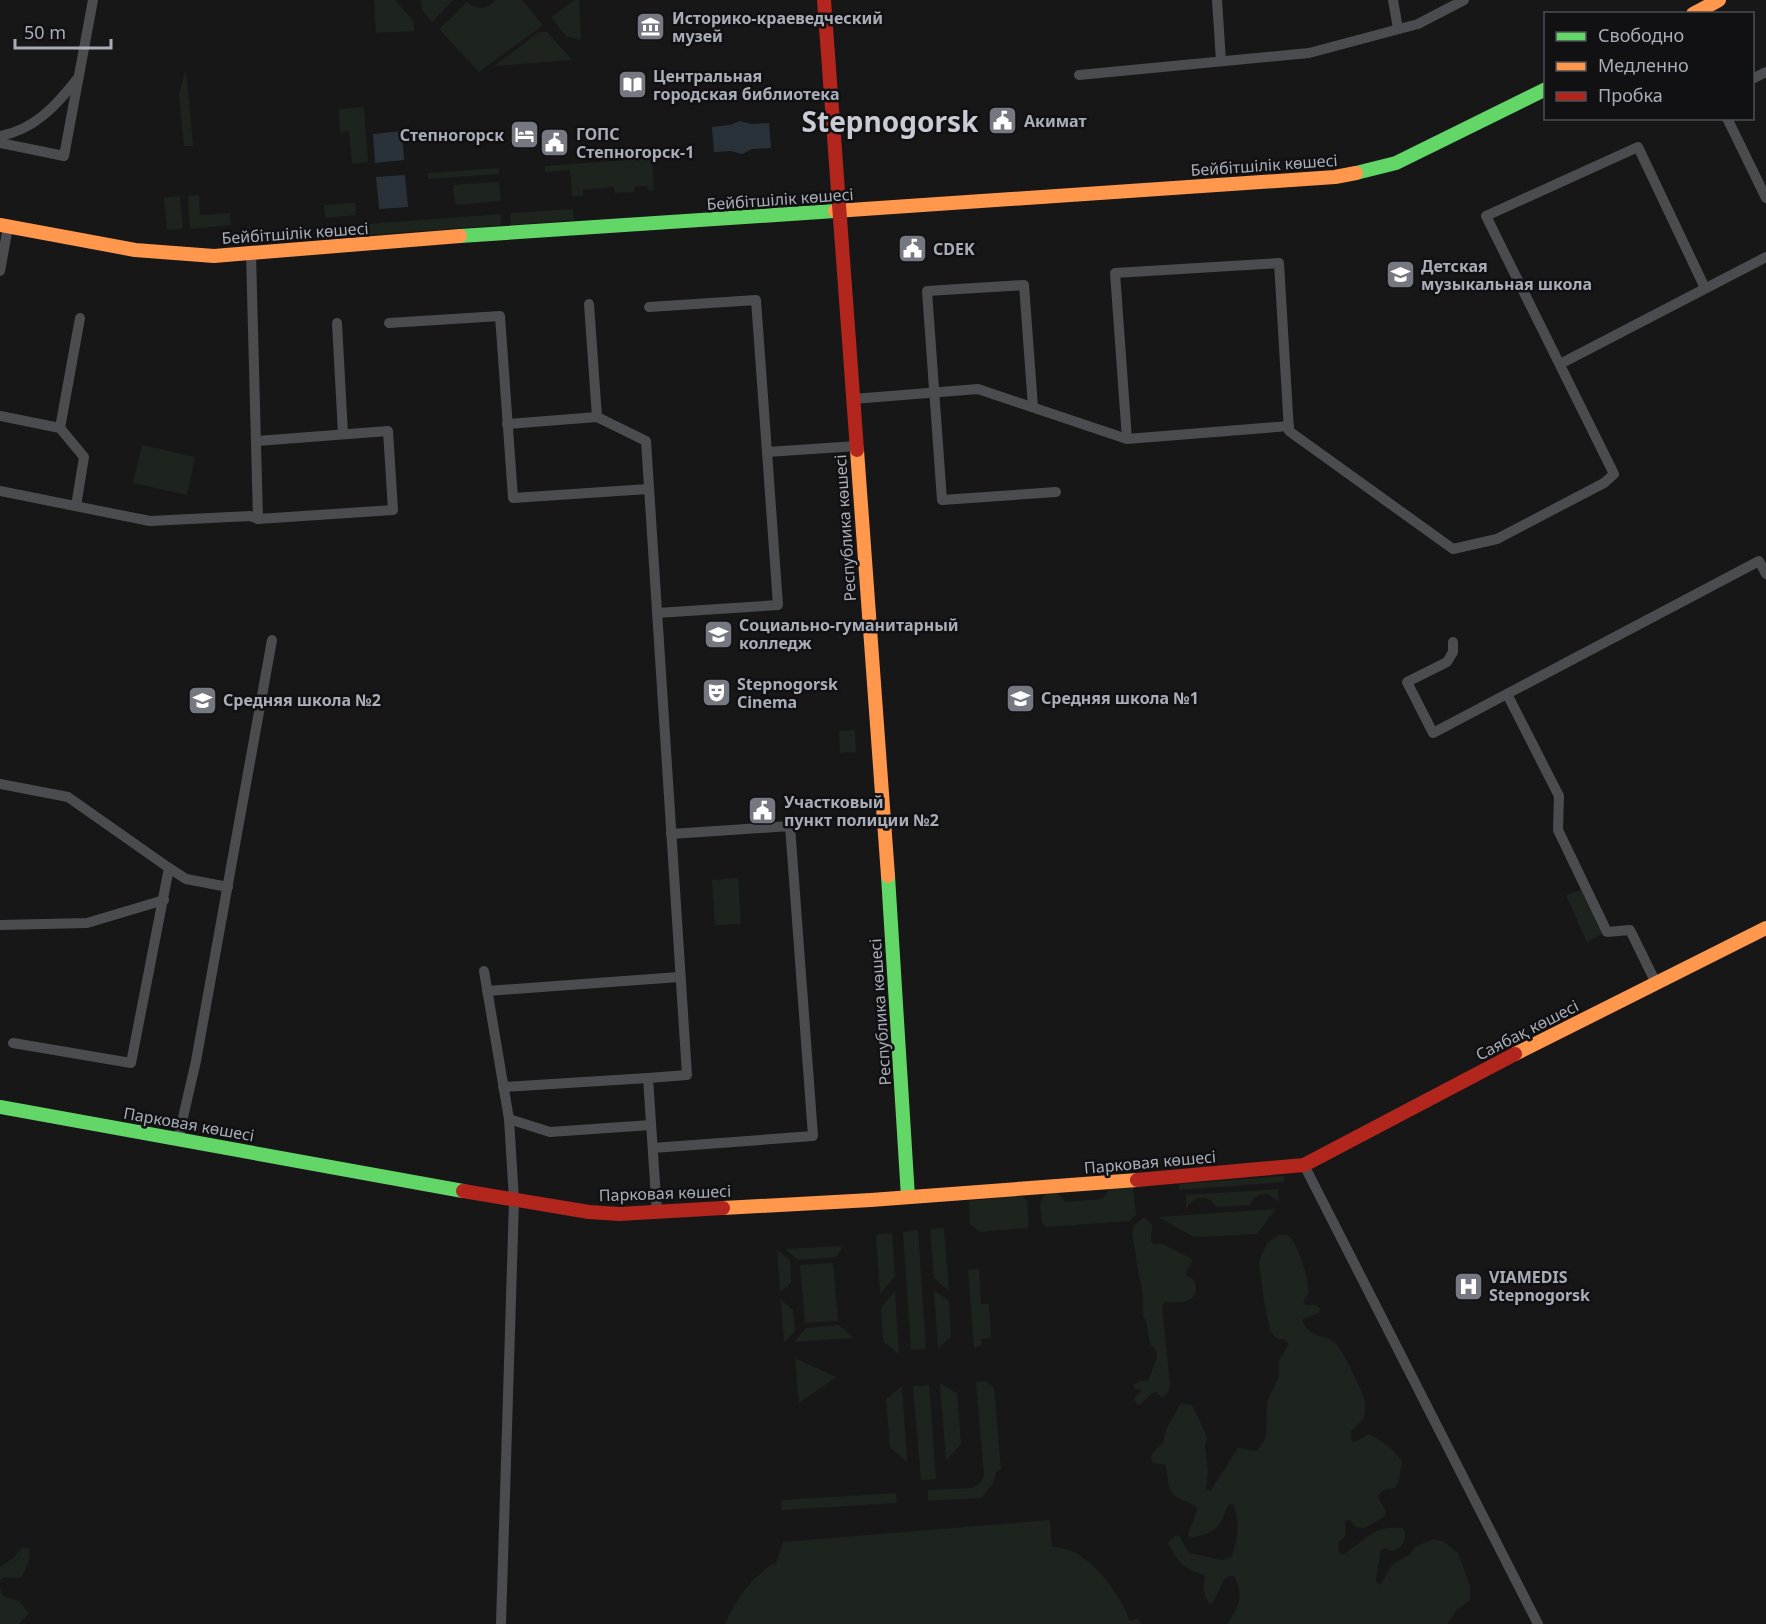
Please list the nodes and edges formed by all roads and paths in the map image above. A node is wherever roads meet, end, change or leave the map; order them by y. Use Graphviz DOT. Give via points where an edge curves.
graph roads {
  1 [pos="93,0"];
  2 [pos="824,0"];
  3 [pos="1217,0"];
  4 [pos="1393,0"];
  5 [pos="1464,0"];
  6 [pos="1719,0"];
  7 [pos="1697,12"];
  8 [pos="1398,29"];
  9 [pos="1221,61"];
  10 [pos="1079,75"];
  11 [pos="78,79"];
  12 [pos="1544,90"];
  13 [pos="1728,120"];
  14 [pos="0,136"];
  15 [pos="0,143"];
  16 [pos="1766,198"];
  17 [pos="840,211"];
  18 [pos="4,226"];
  19 [pos="250,254"];
  20 [pos="1766,257"];
  21 [pos="0,271"];
  22 [pos="1705,288"];
  23 [pos="590,304"];
  24 [pos="649,307"];
  25 [pos="80,318"];
  26 [pos="337,323"];
  27 [pos="389,323"];
  28 [pos="1560,364"];
  29 [pos="934,393"];
  30 [pos="853,399"];
  31 [pos="1033,407"];
  32 [pos="0,416"];
  33 [pos="597,417"];
  34 [pos="507,424"];
  35 [pos="1289,426"];
  36 [pos="60,428"];
  37 [pos="343,434"];
  38 [pos="1127,439"];
  39 [pos="256,441"];
  40 [pos="856,446"];
  41 [pos="767,452"];
  42 [pos="648,489"];
  43 [pos="0,491"];
  44 [pos="1056,492"];
  45 [pos="76,506"];
  46 [pos="258,519"];
  47 [pos="1766,574"];
  48 [pos="657,613"];
  49 [pos="272,640"];
  50 [pos="1453,642"];
  51 [pos="1507,694"];
  52 [pos="0,784"];
  53 [pos="671,834"];
  54 [pos="170,868"];
  55 [pos="228,887"];
  56 [pos="164,900"];
  57 [pos="0,925"];
  58 [pos="1766,928"];
  59 [pos="484,971"];
  60 [pos="679,977"];
  61 [pos="1656,983"];
  62 [pos="487,991"];
  63 [pos="12,1043"];
  64 [pos="648,1078"];
  65 [pos="503,1087"];
  66 [pos="0,1107"];
  67 [pos="509,1119"];
  68 [pos="651,1125"];
  69 [pos="178,1139"];
  70 [pos="652,1148"];
  71 [pos="1304,1165"];
  72 [pos="908,1197"];
  73 [pos="514,1200"];
  74 [pos="657,1213"];
  75 [pos="501,1624"];
  76 [pos="1538,1624"];
  1 -- 11 [label="street"];
  2 -- 17 [label="street, Республика көшесі"];
  3 -- 9 [label="street"];
  4 -- 8 [label="street"];
  5 -- 8 [label="street" via="1418,24"];
  6 -- 7 [label="street"];
  8 -- 9 [label="street" via="1309,53"];
  9 -- 10 [label="street"];
  11 -- 14 [label="street" via="36,121"];
  11 -- 15 [label="street" via="64,156"];
  12 -- 17 [label="street, Бейбітшілік көшесі" via="1421,153 1369,171 1335,177"];
  13 -- 16 [label="street"];
  17 -- 19 [label="street, Бейбітшілік көшесі"];
  17 -- 30 [label="street, Республика көшесі"];
  18 -- 19 [label="street, Бейбітшілік көшесі" via="135,250"];
  18 -- 21 [label="street"];
  19 -- 39 [label="street"];
  20 -- 22 [label="street"];
  22 -- 28 [label="street"];
  22 -- 28 [label="street" via="1638,147 1486,216"];
  23 -- 33 [label="street"];
  24 -- 41 [label="street" via="756,300"];
  25 -- 36 [label="street"];
  26 -- 37 [label="street"];
  27 -- 34 [label="street" via="500,316"];
  28 -- 35 [label="street" via="1614,474 1604,483 1497,539 1453,549 1289,431"];
  29 -- 30 [label="street"];
  29 -- 31 [label="street" via="978,389"];
  29 -- 31 [label="street" via="927,291 1024,285"];
  29 -- 44 [label="street" via="942,500"];
  30 -- 40 [label="street, Республика көшесі"];
  31 -- 38 [label="street"];
  32 -- 36 [label="street"];
  33 -- 34 [label="street"];
  33 -- 42 [label="street" via="646,441"];
  34 -- 42 [label="street" via="513,498"];
  35 -- 38 [label="street"];
  35 -- 38 [label="street" via="1279,263 1116,273"];
  36 -- 45 [label="street" via="84,456"];
  37 -- 39 [label="street"];
  37 -- 46 [label="street" via="388,431 393,510"];
  39 -- 46 [label="street"];
  40 -- 41 [label="street"];
  40 -- 72 [label="street, Республика көшесі"];
  41 -- 48 [label="street" via="778,605"];
  42 -- 48 [label="street"];
  43 -- 45 [label="street"];
  45 -- 46 [label="street" via="150,521 250,516"];
  47 -- 51 [label="street" via="1760,561"];
  48 -- 53 [label="street"];
  49 -- 55 [label="street"];
  50 -- 51 [label="street" via="1447,662 1407,682 1433,733"];
  51 -- 61 [label="street" via="1559,796 1558,830 1607,932 1630,930"];
  52 -- 54 [label="street" via="68,797"];
  53 -- 60 [label="street"];
  53 -- 70 [label="street" via="789,826 813,1136"];
  54 -- 55 [label="street" via="186,879"];
  54 -- 56 [label="street"];
  55 -- 69 [label="street"];
  56 -- 57 [label="street" via="87,923"];
  56 -- 63 [label="street" via="131,1064"];
  58 -- 61 [label="street, Саябақ көшесі"];
  59 -- 62 [label="street"];
  60 -- 62 [label="street"];
  60 -- 64 [label="street" via="687,1075"];
  61 -- 71 [label="street, Саябақ көшесі"];
  62 -- 65 [label="street"];
  64 -- 65 [label="street"];
  64 -- 68 [label="street"];
  65 -- 67 [label="street"];
  66 -- 69 [label="street, Парковая көшесі"];
  67 -- 68 [label="street" via="550,1132"];
  67 -- 73 [label="street"];
  68 -- 70 [label="street"];
  69 -- 73 [label="street, Парковая көшесі"];
  70 -- 74 [label="street"];
  71 -- 72 [label="street, Парковая көшесі"];
  71 -- 76 [label="street"];
  72 -- 74 [label="street, Парковая көшесі"];
  73 -- 74 [label="street, Парковая көшесі" via="589,1212"];
  73 -- 75 [label="street"];
}
